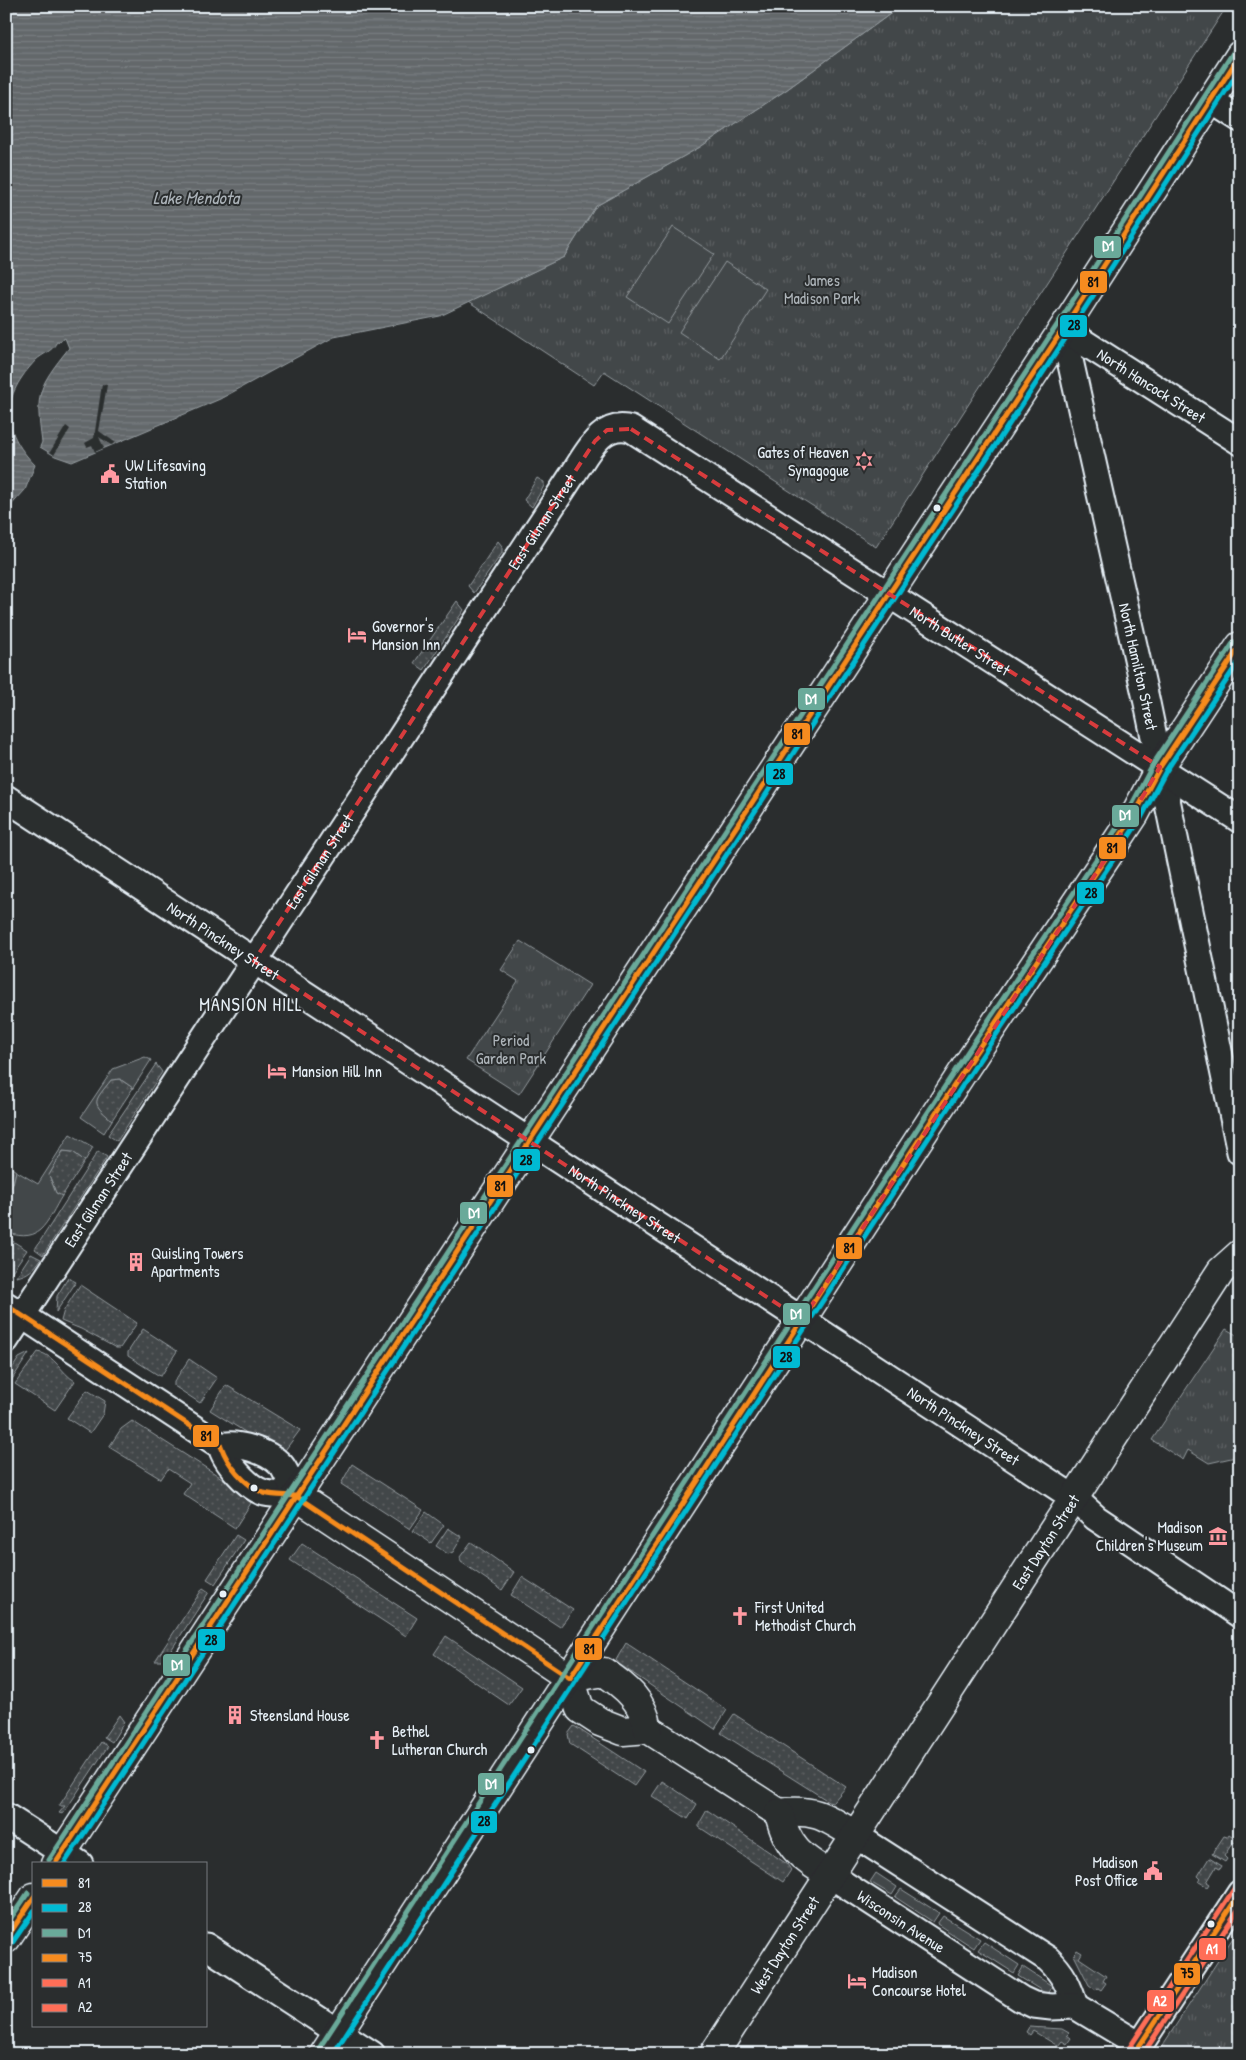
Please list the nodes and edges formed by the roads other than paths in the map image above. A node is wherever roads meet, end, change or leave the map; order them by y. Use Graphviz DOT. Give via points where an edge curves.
graph roads {
  1 [pos="1240,55"];
  2 [pos="1212,100"];
  3 [pos="1240,119"];
  4 [pos="1063,329"];
  5 [pos="631,429"];
  6 [pos="1240,442"];
  7 [pos="889,594"];
  8 [pos="1240,646"];
  9 [pos="1160,767"];
  10 [pos="6,798"];
  11 [pos="1240,820"];
  12 [pos="254,961"];
  13 [pos="530,1141"];
  14 [pos="1240,1152"];
  15 [pos="1240,1254"];
  16 [pos="14,1310"];
  17 [pos="802,1320"];
  18 [pos="6,1340"];
  19 [pos="296,1496"];
  20 [pos="1074,1498"];
  21 [pos="1240,1615"];
  22 [pos="570,1678"];
  23 [pos="648,1729"];
  24 [pos="779,1813"];
  25 [pos="6,1816"];
  26 [pos="855,1835"];
  27 [pos="66,1860"];
  28 [pos="830,1875"];
  29 [pos="1240,1893"];
  30 [pos="32,1900"];
  31 [pos="6,1939"];
  32 [pos="208,1948"];
  33 [pos="1075,2006"];
  34 [pos="331,2043"];
  35 [pos="1137,2049"];
  36 [pos="372,2054"];
  37 [pos="714,2054"];
  1 -- 2 [label="main road"];
  2 -- 3 [label="street"];
  2 -- 4 [label="main road"];
  4 -- 6 [label="street, North Hancock Street"];
  4 -- 7 [label="main road"];
  4 -- 9 [label="street, North Hamilton Street"];
  5 -- 7 [label="street, North Butler Street"];
  5 -- 12 [label="street, East Gilman Street" via="607,430 595,441"];
  7 -- 9 [label="street, North Butler Street"];
  7 -- 13 [label="main road"];
  8 -- 9 [label="main road"];
  9 -- 11 [label="street, North Butler Street"];
  9 -- 14 [label="street, North Hamilton Street"];
  9 -- 17 [label="main road" via="1135,814 960,1075"];
  10 -- 12 [label="street, North Pinckney Street"];
  12 -- 13 [label="street, North Pinckney Street"];
  12 -- 16 [label="street, East Gilman Street"];
  13 -- 17 [label="street, North Pinckney Street"];
  13 -- 19 [label="main road"];
  15 -- 20 [label="main road, East Dayton Street" via="1221,1271"];
  16 -- 18 [label="street, East Gilman Street"];
  16 -- 19 [label="street" via="220,1446 229,1464 263,1492"];
  17 -- 20 [label="street, North Pinckney Street"];
  17 -- 22 [label="main road"];
  19 -- 22 [label="main road"];
  19 -- 27 [label="main road"];
  20 -- 21 [label="street, North Pinckney Street" via="1096,1518"];
  20 -- 26 [label="main road, East Dayton Street"];
  22 -- 23 [label="main road" via="580,1709 623,1731"];
  22 -- 23 [label="main road" via="604,1672 635,1696"];
  22 -- 34 [label="main road"];
  23 -- 24 [label="main road"];
  24 -- 26 [label="main road" via="799,1810 814,1813 829,1818"];
  24 -- 28 [label="main road, Wisconsin Avenue" via="791,1846"];
  25 -- 27 [label="street"];
  26 -- 28 [label="main road, West Dayton Street"];
  26 -- 33 [label="street" via="1048,1959 1069,1984"];
  28 -- 33 [label="street, Wisconsin Avenue" via="1020,1999 1034,2005"];
  28 -- 37 [label="main road, West Dayton Street"];
  29 -- 35 [label="street"];
  30 -- 31 [label="main road"];
  32 -- 34 [label="street"];
  33 -- 35 [label="street"];
  34 -- 36 [label="street"];
}
